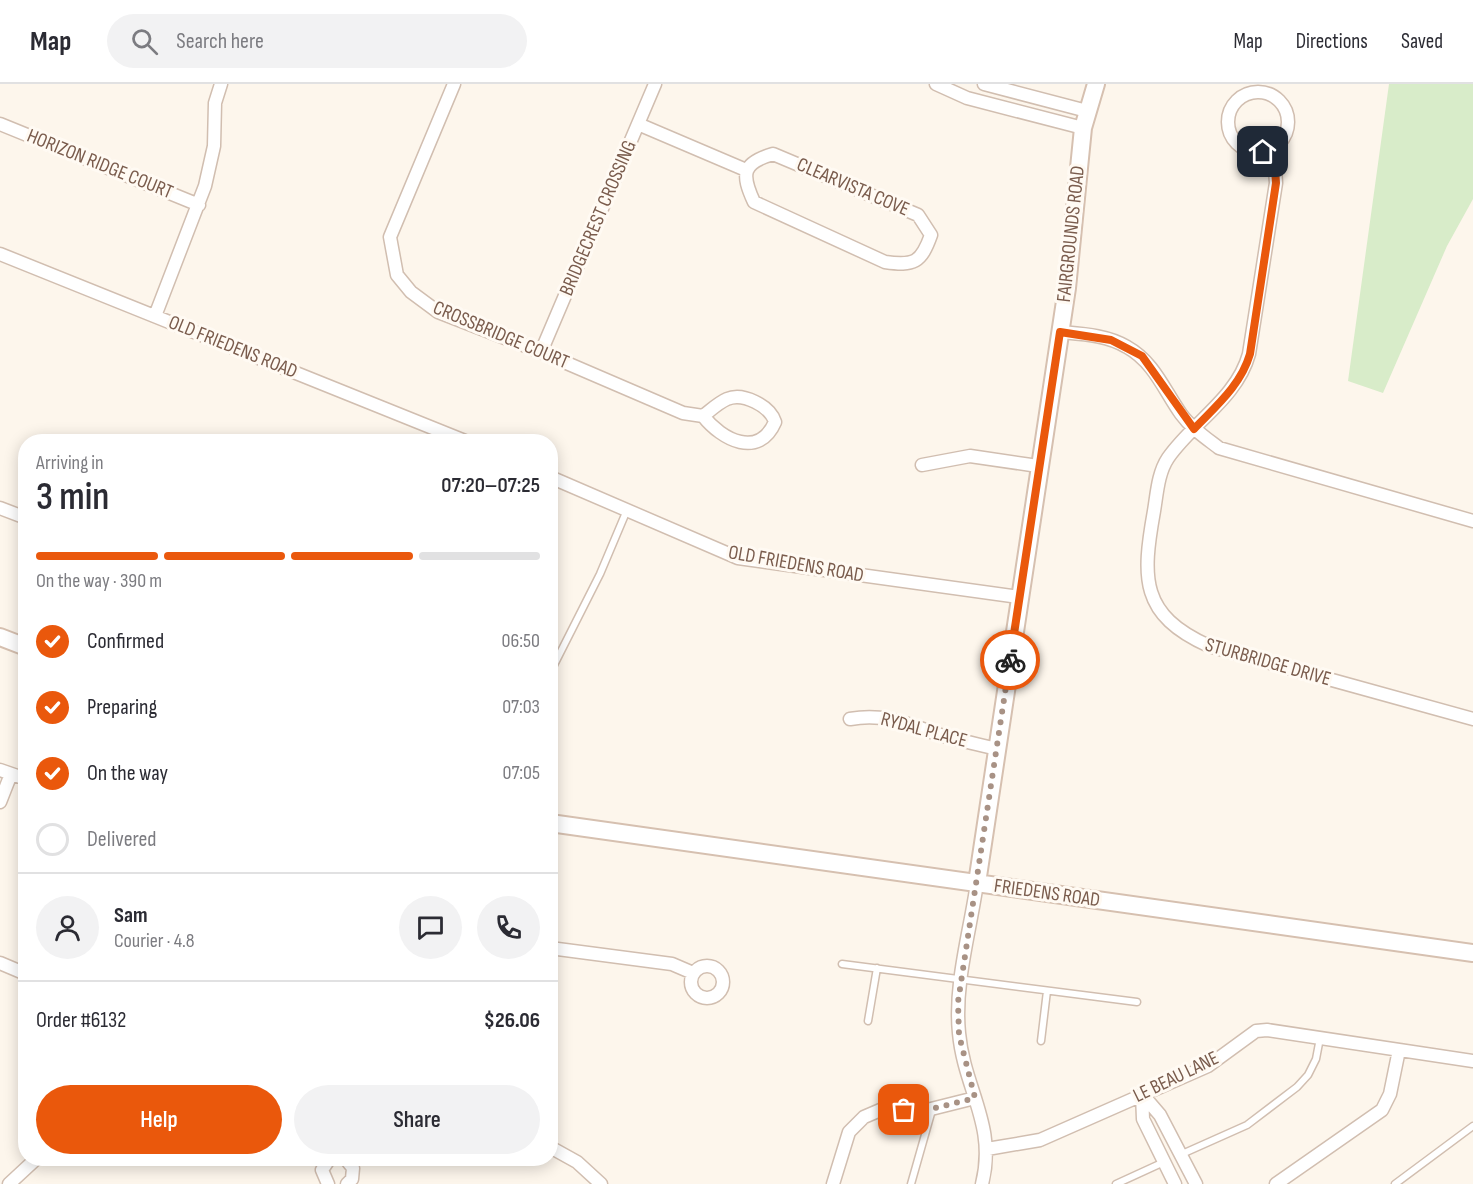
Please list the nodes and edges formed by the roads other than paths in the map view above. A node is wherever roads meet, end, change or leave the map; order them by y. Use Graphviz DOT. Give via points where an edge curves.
graph roads {
  1 [pos="221,84"];
  2 [pos="454,84"];
  3 [pos="655,84"];
  4 [pos="936,84"];
  5 [pos="984,84"];
  6 [pos="1096,84"];
  7 [pos="949,87"];
  8 [pos="1087,111"];
  9 [pos="0,124"];
  10 [pos="638,124"];
  11 [pos="1083,128"];
  12 [pos="1268,150"];
  13 [pos="746,170"];
  14 [pos="199,205"];
  15 [pos="0,254"];
  16 [pos="155,316"];
  17 [pos="1060,332"];
  18 [pos="541,352"];
  19 [pos="703,416"];
  20 [pos="1194,429"];
  21 [pos="448,434"];
  22 [pos="922,465"];
  23 [pos="1038,466"];
  24 [pos="558,480"];
  25 [pos="0,508"];
  26 [pos="627,510"];
  27 [pos="18,515"];
  28 [pos="1473,521"];
  29 [pos="1020,597"];
  30 [pos="0,637"];
  31 [pos="18,644"];
  32 [pos="558,657"];
  33 [pos="850,718"];
  34 [pos="1473,719"];
  35 [pos="997,749"];
  36 [pos="6,772"];
  37 [pos="0,802"];
  38 [pos="558,823"];
  39 [pos="977,884"];
  40 [pos="558,949"];
  41 [pos="1473,953"];
  42 [pos="0,963"];
  43 [pos="842,964"];
  44 [pos="877,968"];
  45 [pos="18,971"];
  46 [pos="693,973"];
  47 [pos="962,980"];
  48 [pos="1047,991"];
  49 [pos="1137,1002"];
  50 [pos="868,1021"];
  51 [pos="1320,1038"];
  52 [pos="1041,1041"];
  53 [pos="1399,1050"];
  54 [pos="1473,1061"];
  55 [pos="1142,1094"];
  56 [pos="975,1098"];
  57 [pos="932,1110"];
  58 [pos="1473,1126"];
  59 [pos="987,1149"];
  60 [pos="558,1151"];
  61 [pos="1182,1154"];
  62 [pos="1164,1162"];
  63 [pos="28,1166"];
  64 [pos="325,1166"];
  65 [pos="351,1166"];
  66 [pos="9,1184"];
  67 [pos="328,1184"];
  68 [pos="347,1184"];
  69 [pos="601,1184"];
  70 [pos="833,1184"];
  71 [pos="911,1184"];
  72 [pos="982,1184"];
  73 [pos="1116,1184"];
  74 [pos="1175,1184"];
  75 [pos="1196,1184"];
  76 [pos="1276,1184"];
  77 [pos="1395,1184"];
  1 -- 14 [label="street" via="215,103 214,146"];
  2 -- 18 [label="street, CROSSBRIDGE COURT" via="390,237 397,275 411,292 438,312"];
  3 -- 10 [label="street, BRIDGECREST CROSSING"];
  4 -- 7 [label="street"];
  5 -- 8 [label="street"];
  6 -- 8 [label="main road, FAIRGROUNDS ROAD"];
  7 -- 11 [label="street" via="968,98"];
  8 -- 11 [label="main road, FAIRGROUNDS ROAD"];
  9 -- 14 [label="street, HORIZON RIDGE COURT"];
  10 -- 13 [label="street"];
  10 -- 18 [label="street, BRIDGECREST CROSSING"];
  11 -- 17 [label="main road, FAIRGROUNDS ROAD"];
  12 -- 12 [label="street" via="1284,137 1286,112 1268,94 1250,93 1231,109 1230,133 1247,150"];
  12 -- 20 [label="street, STURBRIDGE DRIVE" via="1276,183 1250,354 1246,368 1229,392"];
  13 -- 13 [label="street, CLEARVISTA COVE" via="753,202 885,262 907,265 925,252 931,235 918,214 773,154 753,160"];
  14 -- 16 [label="street"];
  15 -- 16 [label="street, OLD FRIEDENS ROAD"];
  16 -- 21 [label="street, OLD FRIEDENS ROAD"];
  17 -- 20 [label="street" via="1111,340 1142,356"];
  17 -- 23 [label="main road, FAIRGROUNDS ROAD"];
  18 -- 19 [label="street, CROSSBRIDGE COURT" via="683,413"];
  19 -- 19 [label="street, CROSSBRIDGE COURT" via="729,398 743,398 760,405 772,414 775,422 764,440 754,443 725,436"];
  20 -- 28 [label="street" via="1220,448 1236,454"];
  20 -- 34 [label="street, STURBRIDGE DRIVE" via="1166,461 1146,552 1153,600 1167,620 1185,635 1209,646"];
  22 -- 23 [label="street" via="970,456"];
  23 -- 29 [label="main road, FAIRGROUNDS ROAD"];
  24 -- 26 [label="street, OLD FRIEDENS ROAD"];
  25 -- 27 [label="street"];
  26 -- 29 [label="street, OLD FRIEDENS ROAD" via="738,558"];
  26 -- 32 [label="lane"];
  29 -- 35 [label="main road, FAIRGROUNDS ROAD"];
  30 -- 31 [label="main road"];
  33 -- 35 [label="street, RYDAL PLACE" via="893,718"];
  35 -- 39 [label="main road, FAIRGROUNDS ROAD"];
  36 -- 37 [label="street"];
  38 -- 39 [label="main road, FRIEDENS ROAD"];
  39 -- 41 [label="main road, FRIEDENS ROAD"];
  39 -- 47 [label="street"];
  40 -- 46 [label="street" via="672,964"];
  42 -- 45 [label="street"];
  43 -- 44 [label="lane"];
  44 -- 47 [label="lane"];
  44 -- 50 [label="lane"];
  47 -- 48 [label="lane"];
  47 -- 56 [label="street" via="959,1035"];
  48 -- 49 [label="lane"];
  48 -- 52 [label="lane"];
  51 -- 53 [label="street, LE BEAU LANE"];
  51 -- 55 [label="street, LE BEAU LANE" via="1256,1031 1208,1066"];
  51 -- 61 [label="lane" via="1316,1059 1297,1087 1247,1125"];
  53 -- 54 [label="street, LE BEAU LANE"];
  53 -- 76 [label="street" via="1390,1094 1382,1110"];
  55 -- 59 [label="street, LE BEAU LANE" via="1040,1140"];
  55 -- 61 [label="street" via="1160,1115"];
  55 -- 62 [label="street" via="1143,1119"];
  56 -- 57 [label="street"];
  56 -- 59 [label="street"];
  57 -- 70 [label="street" via="885,1108 864,1117 849,1132"];
  57 -- 71 [label="lane"];
  58 -- 77 [label="lane"];
  59 -- 72 [label="street"];
  60 -- 69 [label="street" via="577,1162"];
  61 -- 75 [label="street"];
  62 -- 73 [label="lane"];
  62 -- 74 [label="street"];
  63 -- 66 [label="street"];
  64 -- 67 [label="street" via="322,1170"];
  65 -- 68 [label="street" via="352,1179"];
}
